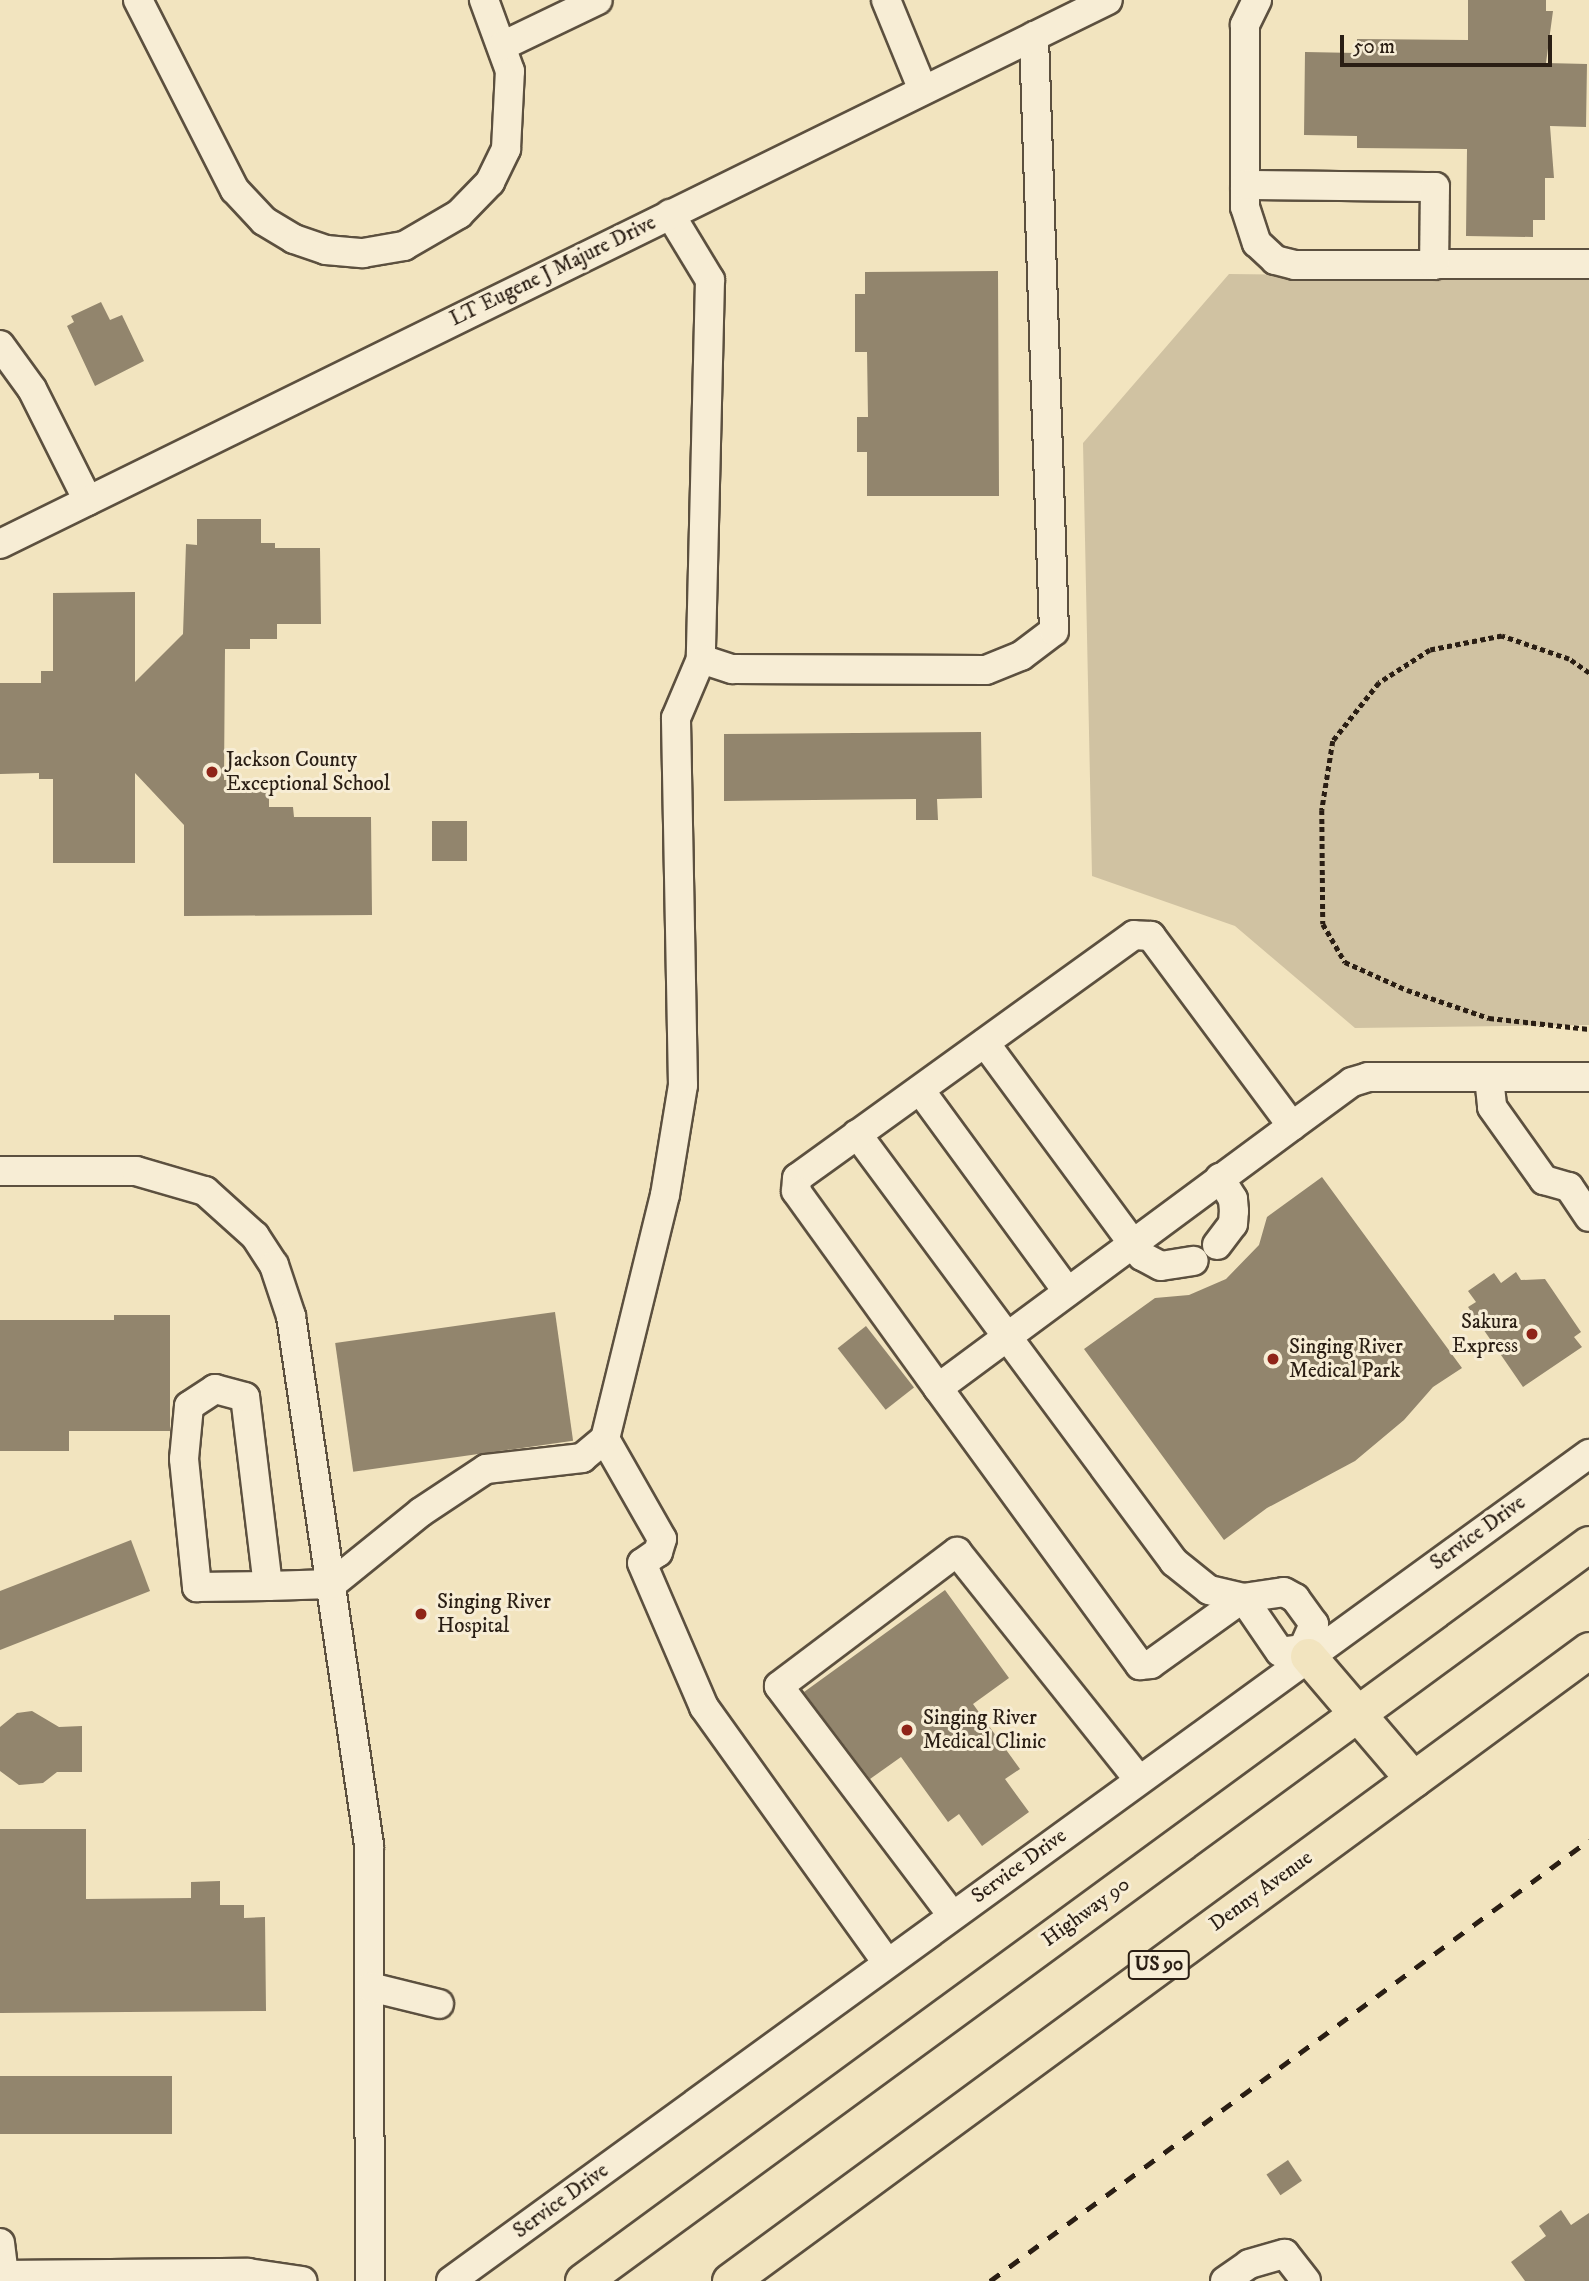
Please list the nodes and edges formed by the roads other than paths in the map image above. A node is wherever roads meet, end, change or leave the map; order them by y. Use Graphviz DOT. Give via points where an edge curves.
graph roads {
  1 [pos="138,0"];
  2 [pos="484,0"];
  3 [pos="598,0"];
  4 [pos="886,0"];
  5 [pos="1108,0"];
  6 [pos="1257,0"];
  7 [pos="1034,36"];
  8 [pos="502,46"];
  9 [pos="923,90"];
  10 [pos="1245,185"];
  11 [pos="670,214"];
  12 [pos="1589,264"];
  13 [pos="1434,265"];
  14 [pos="0,345"];
  15 [pos="88,501"];
  16 [pos="0,544"];
  17 [pos="701,659"];
  18 [pos="985,1043"];
  19 [pos="1489,1077"];
  20 [pos="1589,1077"];
  21 [pos="920,1090"];
  22 [pos="1292,1126"];
  23 [pos="856,1135"];
  24 [pos="0,1171"];
  25 [pos="1220,1178"];
  26 [pos="1589,1217"];
  27 [pos="1132,1244"];
  28 [pos="1067,1291"];
  29 [pos="1007,1336"];
  30 [pos="939,1388"];
  31 [pos="605,1439"];
  32 [pos="1589,1454"];
  33 [pos="1589,1544"];
  34 [pos="332,1584"];
  35 [pos="268,1586"];
  36 [pos="1243,1598"];
  37 [pos="1589,1650"];
  38 [pos="1305,1652"];
  39 [pos="1357,1714"];
  40 [pos="1413,1779"];
  41 [pos="1138,1780"];
  42 [pos="952,1915"];
  43 [pos="887,1963"];
  44 [pos="370,1987"];
  45 [pos="439,2004"];
  46 [pos="0,2243"];
  47 [pos="2,2275"];
  48 [pos="302,2281"];
  49 [pos="370,2281"];
  50 [pos="451,2281"];
  51 [pos="583,2281"];
  52 [pos="730,2281"];
  53 [pos="1225,2281"];
  54 [pos="1306,2281"];
  1 -- 8 [label="street" via="235,190 264,221 326,250 363,253 404,246 459,214 489,182 506,149 511,113 510,71"];
  2 -- 8 [label="street"];
  3 -- 8 [label="street"];
  4 -- 9 [label="street"];
  5 -- 7 [label="street, LT Eugene J Majure Drive"];
  6 -- 10 [label="street" via="1245,25"];
  7 -- 9 [label="street, LT Eugene J Majure Drive"];
  7 -- 17 [label="street" via="1054,631 1021,656 986,670 732,669"];
  9 -- 11 [label="street, LT Eugene J Majure Drive"];
  10 -- 13 [label="street" via="1247,225 1275,260 1294,265"];
  10 -- 13 [label="street" via="1435,187"];
  11 -- 15 [label="street, LT Eugene J Majure Drive"];
  11 -- 17 [label="street" via="710,280"];
  12 -- 13 [label="street"];
  14 -- 15 [label="street" via="32,389"];
  15 -- 16 [label="street, LT Eugene J Majure Drive"];
  17 -- 31 [label="street" via="677,718 682,1085 665,1195"];
  18 -- 21 [label="street"];
  18 -- 22 [label="street" via="1142,933 1151,936"];
  18 -- 27 [label="street"];
  19 -- 20 [label="street"];
  19 -- 22 [label="street" via="1360,1079"];
  19 -- 26 [label="street" via="1492,1107 1544,1180 1569,1187"];
  21 -- 23 [label="street"];
  21 -- 28 [label="street"];
  22 -- 25 [label="street"];
  23 -- 29 [label="street"];
  23 -- 30 [label="street" via="797,1178 796,1191"];
  24 -- 34 [label="street" via="136,1171 182,1180 205,1191 255,1236 274,1265 291,1316"];
  25 -- 27 [label="street"];
  25 -- 27 [label="street" via="1233,1199 1233,1224 1206,1253 1161,1266"];
  27 -- 28 [label="street"];
  28 -- 29 [label="street"];
  29 -- 30 [label="street"];
  29 -- 36 [label="street" via="1174,1562 1209,1590"];
  30 -- 36 [label="street" via="1140,1665 1151,1664"];
  31 -- 34 [label="street" via="582,1458 486,1469 421,1512"];
  31 -- 43 [label="street" via="662,1539 658,1552 642,1563 704,1707"];
  32 -- 38 [label="street, Service Drive"];
  33 -- 39 [label="main road, Highway 90"];
  34 -- 35 [label="street"];
  34 -- 44 [label="street" via="369,1844"];
  35 -- 35 [label="street" via="197,1587 184,1459 189,1406 215,1389 245,1397"];
  36 -- 38 [label="street" via="1280,1652"];
  36 -- 38 [label="street" via="1284,1592 1295,1598 1314,1624"];
  37 -- 40 [label="main road, Denny Avenue / US 90"];
  38 -- 39 [label="main road"];
  38 -- 41 [label="street, Service Drive"];
  39 -- 40 [label="main road"];
  39 -- 51 [label="main road, Highway 90"];
  40 -- 52 [label="main road, Denny Avenue / US 90"];
  41 -- 42 [label="street, Service Drive"];
  41 -- 42 [label="street" via="957,1552 779,1686"];
  42 -- 43 [label="street, Service Drive"];
  43 -- 50 [label="street, Service Drive"];
  44 -- 45 [label="street"];
  44 -- 49 [label="street"];
  46 -- 47 [label="street"];
  47 -- 48 [label="street" via="248,2273"];
  53 -- 54 [label="street" via="1249,2264 1285,2254"];
}
